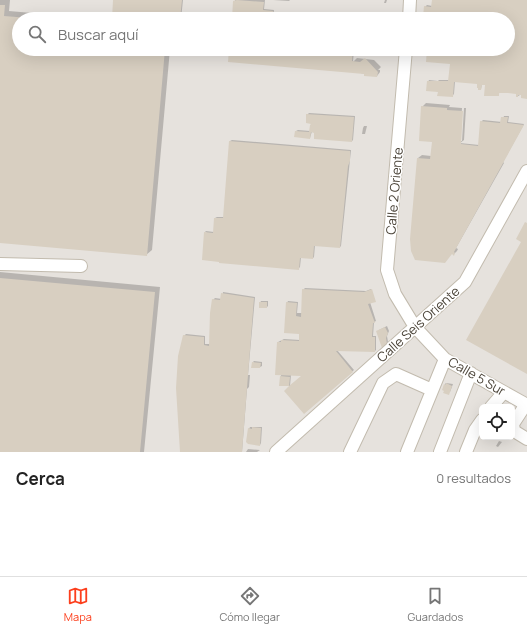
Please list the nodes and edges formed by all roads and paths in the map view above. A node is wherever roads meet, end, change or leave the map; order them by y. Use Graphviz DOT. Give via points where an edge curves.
graph roads {
  1 [pos="410,0"];
  2 [pos="409,12"];
  3 [pos="405,56"];
  4 [pos="527,171"];
  5 [pos="0,264"];
  6 [pos="81,266"];
  7 [pos="415,327"];
  8 [pos="445,359"];
  9 [pos="471,373"];
  10 [pos="432,390"];
  11 [pos="504,392"];
  12 [pos="494,404"];
  13 [pos="526,404"];
  14 [pos="479,424"];
  15 [pos="527,439"];
  16 [pos="276,452"];
  17 [pos="350,452"];
  18 [pos="407,452"];
  19 [pos="440,452"];
  20 [pos="466,452"];
  1 -- 2 [label="street"];
  3 -- 7 [label="street, Calle 2 Oriente" via="387,270 395,294"];
  4 -- 7 [label="street, Calle Seis Oriente" via="465,282"];
  5 -- 6 [label="street"];
  7 -- 8 [label="street, Calle 5 Sur"];
  7 -- 16 [label="street, Calle Seis Oriente"];
  8 -- 9 [label="street, Calle 5 Sur"];
  8 -- 10 [label="street"];
  9 -- 11 [label="street, Calle 5 Sur"];
  9 -- 19 [label="street"];
  10 -- 17 [label="street" via="396,374 383,383"];
  10 -- 18 [label="street"];
  11 -- 12 [label="street"];
  11 -- 13 [label="street, Calle 5 Sur"];
  13 -- 15 [label="street" via="513,424 514,431"];
  14 -- 20 [label="street"];
}
